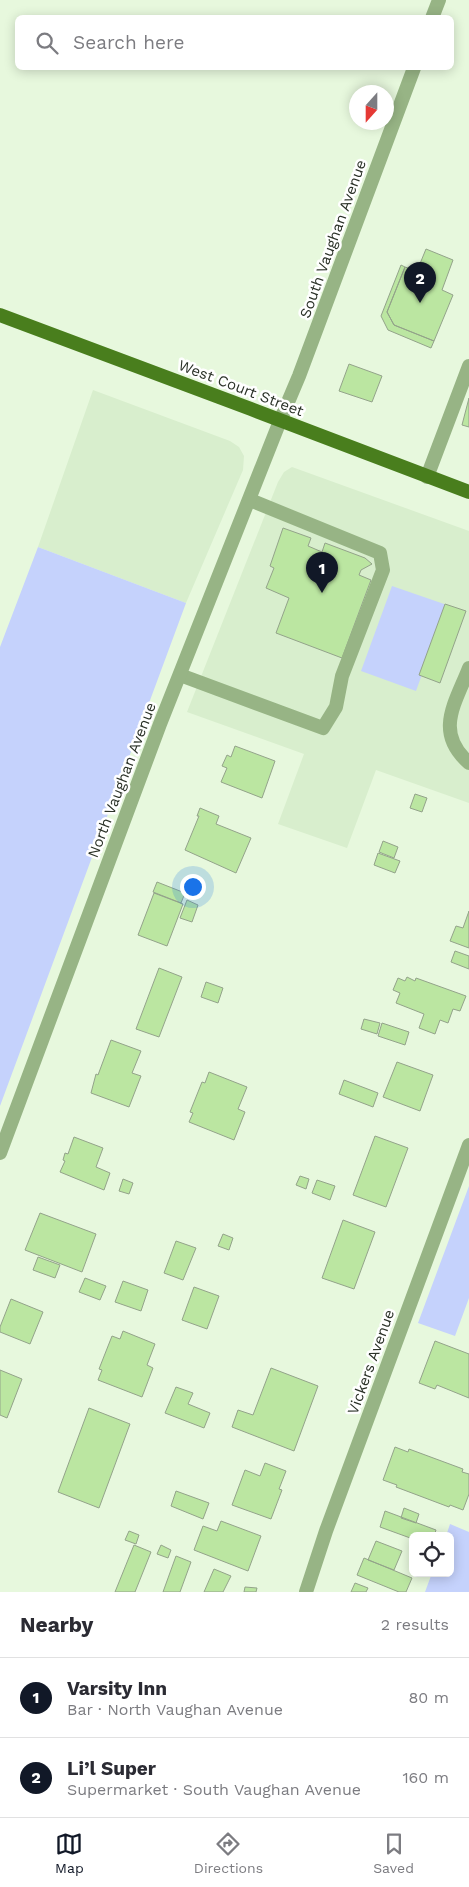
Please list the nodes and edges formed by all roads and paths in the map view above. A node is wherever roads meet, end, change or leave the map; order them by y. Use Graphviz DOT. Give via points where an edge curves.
graph roads {
  1 [pos="439,0"];
  2 [pos="433,15"];
  3 [pos="413,70"];
  4 [pos="0,315"];
  5 [pos="469,366"];
  6 [pos="280,421"];
  7 [pos="427,477"];
  8 [pos="469,492"];
  9 [pos="250,500"];
  10 [pos="469,668"];
  11 [pos="180,675"];
  12 [pos="469,763"];
  13 [pos="469,1145"];
  14 [pos="0,1153"];
  15 [pos="306,1592"];
  1 -- 2 [label="street"];
  3 -- 6 [label="street, South Vaughan Avenue"];
  4 -- 6 [label="main road, West Court Street"];
  5 -- 7 [label="street"];
  6 -- 7 [label="main road, West Court Street"];
  6 -- 9 [label="street, North Vaughan Avenue"];
  7 -- 8 [label="main road, West Court Street"];
  9 -- 11 [label="street, North Vaughan Avenue"];
  9 -- 11 [label="street" via="380,553 384,570 342,676 336,707 323,728"];
  10 -- 12 [label="street" via="449,720 456,750"];
  11 -- 14 [label="street, North Vaughan Avenue"];
  13 -- 15 [label="street, Vickers Avenue"];
}
